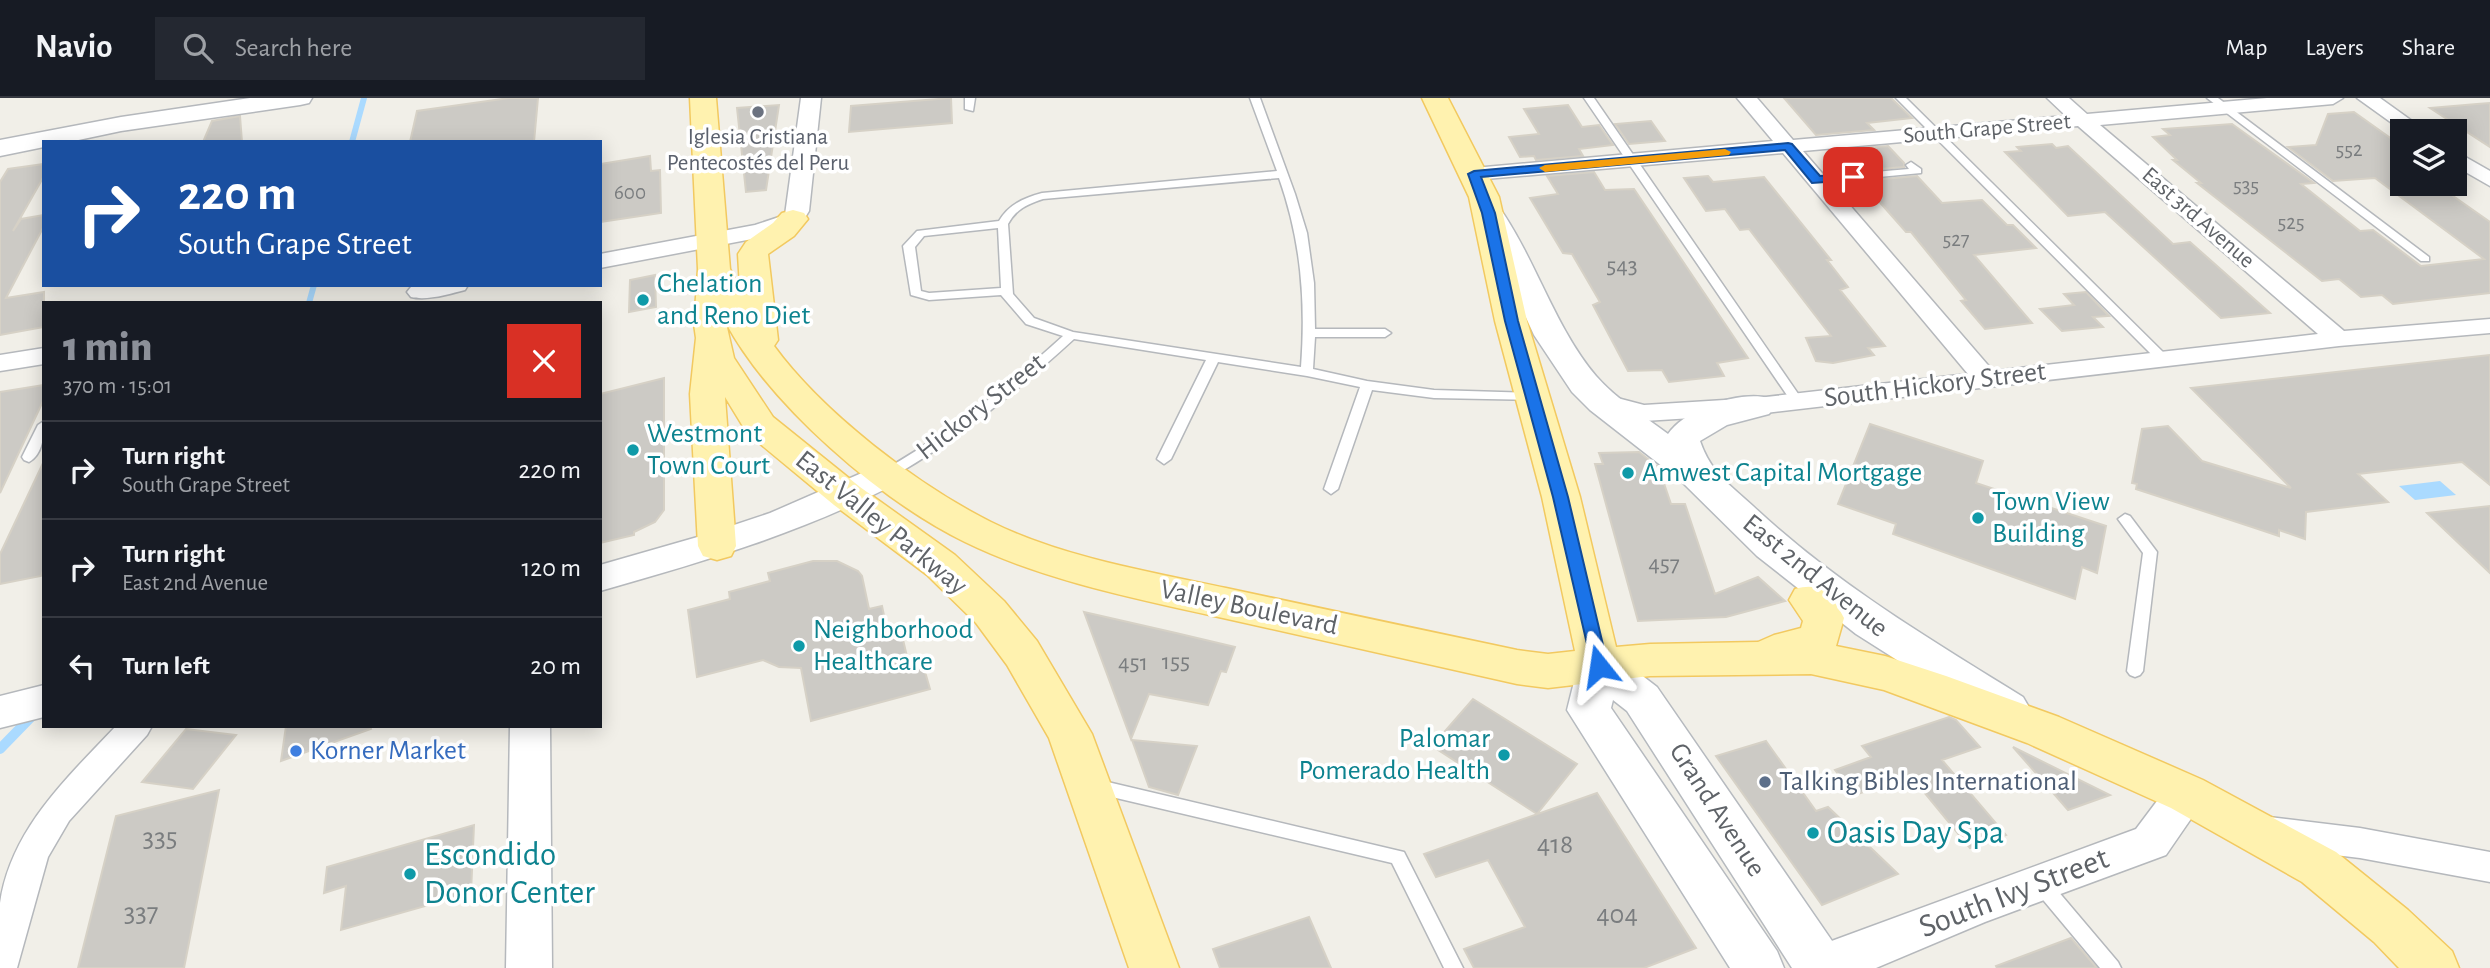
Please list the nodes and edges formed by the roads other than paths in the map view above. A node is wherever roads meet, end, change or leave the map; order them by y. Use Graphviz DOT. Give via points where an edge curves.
graph roads {
  1 [pos="300,98"];
  2 [pos="703,98"];
  3 [pos="811,98"];
  4 [pos="1255,98"];
  5 [pos="1435,98"];
  6 [pos="1589,98"];
  7 [pos="1747,98"];
  8 [pos="1901,98"];
  9 [pos="2057,98"];
  10 [pos="2333,98"];
  11 [pos="2367,98"];
  12 [pos="2218,103"];
  13 [pos="2398,119"];
  14 [pos="2084,121"];
  15 [pos="1938,134"];
  16 [pos="1788,147"];
  17 [pos="0,148"];
  18 [pos="1632,161"];
  19 [pos="1911,164"];
  20 [pos="2467,165"];
  21 [pos="1283,174"];
  22 [pos="1474,174"];
  23 [pos="1816,180"];
  24 [pos="2490,180"];
  25 [pos="1488,213"];
  26 [pos="793,219"];
  27 [pos="1003,224"];
  28 [pos="713,255"];
  29 [pos="2426,259"];
  30 [pos="602,261"];
  31 [pos="446,287"];
  32 [pos="1007,290"];
  33 [pos="419,292"];
  34 [pos="2490,326"];
  35 [pos="1310,333"];
  36 [pos="1384,333"];
  37 [pos="711,335"];
  38 [pos="1071,335"];
  39 [pos="2339,339"];
  40 [pos="764,355"];
  41 [pos="42,356"];
  42 [pos="1214,357"];
  43 [pos="2163,359"];
  44 [pos="0,363"];
  45 [pos="1307,372"];
  46 [pos="1985,378"];
  47 [pos="1367,385"];
  48 [pos="1532,397"];
  49 [pos="1797,401"];
  50 [pos="1602,402"];
  51 [pos="1758,406"];
  52 [pos="42,429"];
  53 [pos="29,457"];
  54 [pos="1164,460"];
  55 [pos="901,484"];
  56 [pos="1698,487"];
  57 [pos="1331,489"];
  58 [pos="847,496"];
  59 [pos="2125,519"];
  60 [pos="717,546"];
  61 [pos="602,577"];
  62 [pos="1739,659"];
  63 [pos="1599,666"];
  64 [pos="2135,671"];
  65 [pos="42,702"];
  66 [pos="0,712"];
  67 [pos="134,728"];
  68 [pos="530,728"];
  69 [pos="2043,730"];
  70 [pos="1088,785"];
  71 [pos="2187,794"];
  72 [pos="2255,830"];
  73 [pos="2490,867"];
  74 [pos="2039,882"];
  75 [pos="2423,965"];
  76 [pos="0,966"];
  77 [pos="1819,967"];
  78 [pos="529,968"];
  79 [pos="1154,968"];
  80 [pos="1454,968"];
  81 [pos="1759,968"];
  82 [pos="2112,968"];
  1 -- 17 [label="street" via="132,122"];
  2 -- 28 [label="main road, East Valley Parkway"];
  3 -- 26 [label="street" via="798,211"];
  4 -- 21 [label="lane"];
  5 -- 22 [label="main road, Grand Avenue"];
  6 -- 18 [label="lane"];
  7 -- 16 [label="street"];
  8 -- 15 [label="lane"];
  9 -- 14 [label="street, East 3rd Avenue"];
  10 -- 12 [label="street, South Grape Street"];
  11 -- 13 [label="street"];
  12 -- 14 [label="street, South Grape Street"];
  12 -- 29 [label="lane"];
  14 -- 15 [label="street, South Grape Street"];
  14 -- 39 [label="street, East 3rd Avenue"];
  15 -- 16 [label="street, South Grape Street"];
  15 -- 43 [label="lane"];
  16 -- 18 [label="street, South Grape Street"];
  16 -- 23 [label="street"];
  18 -- 22 [label="street, South Grape Street"];
  18 -- 49 [label="lane"];
  19 -- 23 [label="lane" via="1917,171"];
  20 -- 24 [label="street"];
  21 -- 27 [label="lane" via="1042,196 1017,204"];
  21 -- 35 [label="lane" via="1305,252"];
  22 -- 25 [label="main road, Grand Avenue"];
  23 -- 46 [label="street"];
  25 -- 48 [label="main road, Grand Avenue"];
  25 -- 50 [label="main road" via="1562,355"];
  26 -- 28 [label="street"];
  26 -- 40 [label="main road" via="752,254"];
  27 -- 32 [label="lane"];
  27 -- 32 [label="lane" via="921,233 909,246 915,293 929,297"];
  28 -- 30 [label="street"];
  28 -- 37 [label="main road, East Valley Parkway"];
  28 -- 40 [label="main road, East Valley Parkway" via="751,338"];
  31 -- 33 [label="street"];
  32 -- 38 [label="lane" via="1030,321"];
  34 -- 39 [label="street, South Hickory Street"];
  35 -- 36 [label="lane"];
  35 -- 45 [label="lane"];
  37 -- 58 [label="main road, East Valley Parkway" via="717,358 760,425"];
  37 -- 60 [label="main road" via="707,394"];
  38 -- 42 [label="lane"];
  38 -- 55 [label="lane, Hickory Street" via="1025,378 909,463"];
  39 -- 43 [label="street, South Hickory Street"];
  40 -- 55 [label="main road, East Valley Parkway" via="804,403"];
  41 -- 44 [label="street"];
  42 -- 45 [label="lane"];
  42 -- 54 [label="lane"];
  43 -- 46 [label="street, South Hickory Street"];
  45 -- 47 [label="lane"];
  46 -- 49 [label="street, South Hickory Street"];
  47 -- 48 [label="lane" via="1434,394"];
  47 -- 57 [label="lane"];
  48 -- 63 [label="main road, Grand Avenue" via="1561,497"];
  49 -- 51 [label="street, South Hickory Street"];
  50 -- 51 [label="street, South Hickory Street" via="1644,413"];
  50 -- 56 [label="main road, East 2nd Avenue"];
  51 -- 56 [label="main road" via="1687,429 1682,441"];
  52 -- 53 [label="lane"];
  55 -- 58 [label="street"];
  55 -- 63 [label="main road, Valley Boulevard" via="978,532 1047,559 1129,581 1517,667 1548,671"];
  56 -- 62 [label="main road, East 2nd Avenue" via="1762,563 1810,600 1824,618 1820,637 1812,642"];
  56 -- 69 [label="main road, East 2nd Avenue" via="1870,623"];
  58 -- 60 [label="street"];
  58 -- 70 [label="main road, East Valley Parkway" via="941,565 990,612 1022,653 1070,734"];
  59 -- 64 [label="lane" via="2150,552"];
  60 -- 61 [label="street"];
  62 -- 63 [label="main road, East 2nd Avenue"];
  62 -- 69 [label="main road, East 2nd Avenue" via="1811,658 1859,667"];
  63 -- 77 [label="main road, Grand Avenue" via="1636,694 1654,716"];
  63 -- 81 [label="main road, Grand Avenue" via="1589,709"];
  65 -- 66 [label="street"];
  67 -- 76 [label="street" via="57,811 32,853"];
  68 -- 78 [label="street"];
  69 -- 71 [label="main road, East 2nd Avenue"];
  70 -- 79 [label="main road, East Valley Parkway"];
  70 -- 80 [label="lane" via="1398,857"];
  71 -- 72 [label="main road, East 2nd Avenue"];
  71 -- 74 [label="street, South Ivy Street" via="2151,842"];
  72 -- 73 [label="street"];
  72 -- 75 [label="main road, East 2nd Avenue" via="2319,867 2391,926"];
  74 -- 77 [label="street, South Ivy Street"];
  74 -- 82 [label="lane"];
}
